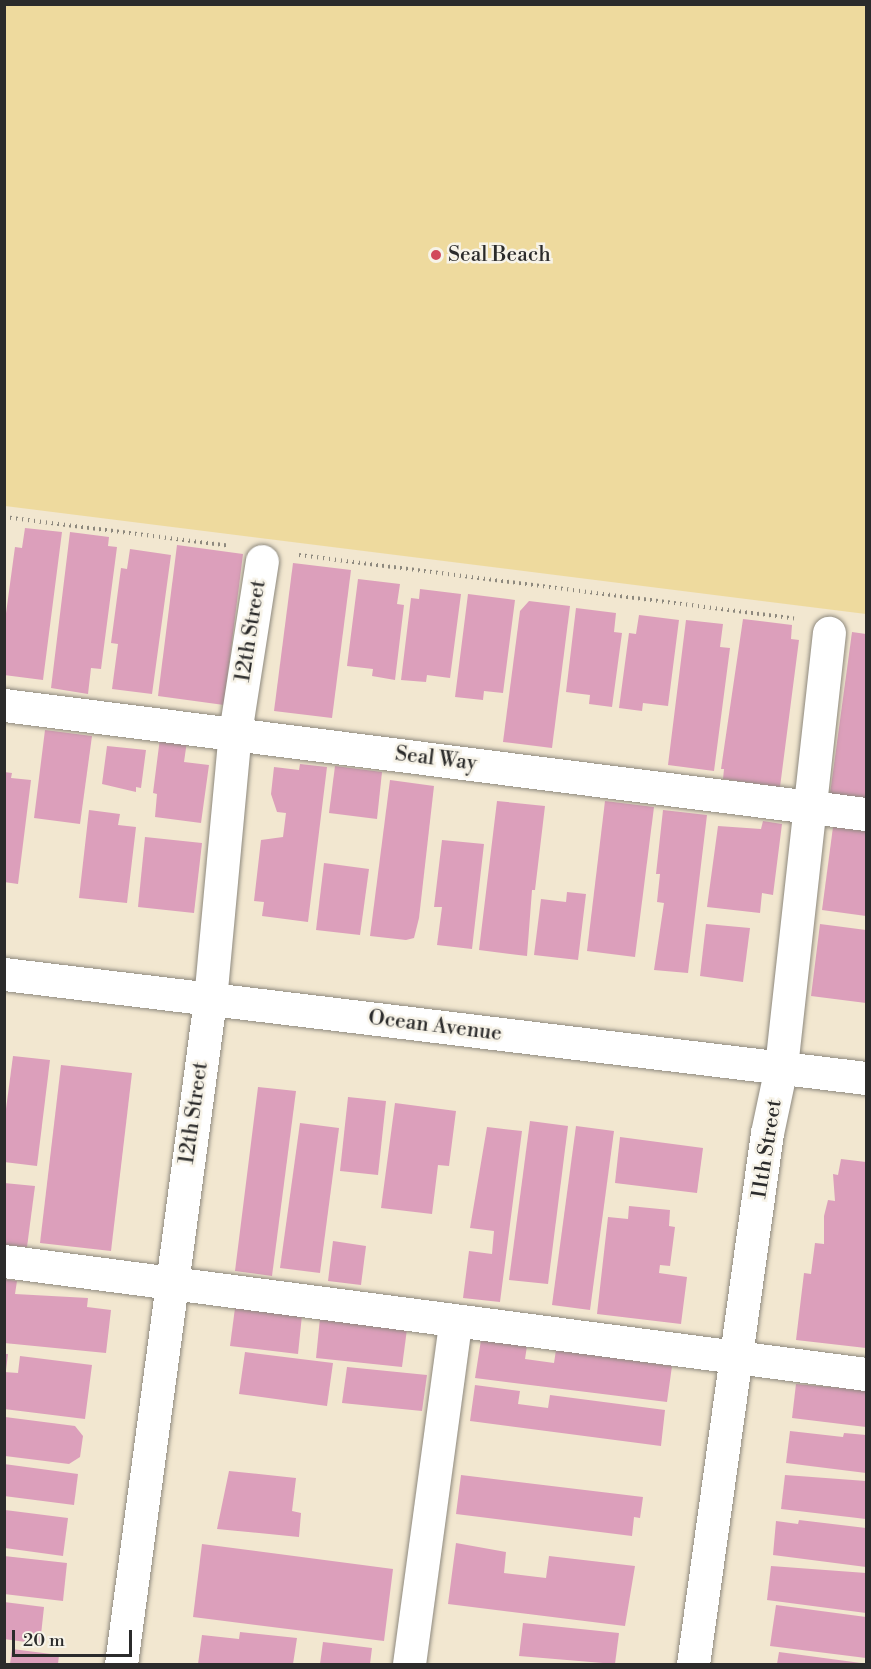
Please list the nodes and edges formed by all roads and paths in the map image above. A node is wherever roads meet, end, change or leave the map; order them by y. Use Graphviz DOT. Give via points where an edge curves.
graph roads {
  1 [pos="4,517"];
  2 [pos="264,554"];
  3 [pos="796,618"];
  4 [pos="830,633"];
  5 [pos="4,705"];
  6 [pos="235,733"];
  7 [pos="810,807"];
  8 [pos="867,814"];
  9 [pos="4,974"];
  10 [pos="210,1000"];
  11 [pos="781,1067"];
  12 [pos="867,1078"];
  13 [pos="4,1261"];
  14 [pos="171,1285"];
  15 [pos="455,1322"];
  16 [pos="736,1356"];
  17 [pos="867,1374"];
  18 [pos="121,1665"];
  19 [pos="409,1665"];
  20 [pos="693,1665"];
  1 -- 2 [label="path"];
  2 -- 3 [label="path"];
  2 -- 6 [label="street, 12th Street"];
  4 -- 7 [label="street, 11th Street"];
  5 -- 6 [label="street, Seal Way"];
  6 -- 7 [label="street, Seal Way"];
  6 -- 10 [label="street, 12th Street"];
  7 -- 8 [label="street, Seal Way"];
  7 -- 11 [label="street, 11th Street"];
  9 -- 10 [label="street, Ocean Avenue"];
  10 -- 11 [label="street, Ocean Avenue"];
  10 -- 14 [label="street, 12th Street"];
  11 -- 12 [label="street, Ocean Avenue"];
  11 -- 16 [label="street, 11th Street"];
  13 -- 14 [label="street"];
  14 -- 15 [label="street"];
  14 -- 18 [label="street, 12th Street"];
  15 -- 16 [label="street"];
  15 -- 19 [label="street"];
  16 -- 17 [label="street"];
  16 -- 20 [label="street, 11th Street"];
}
